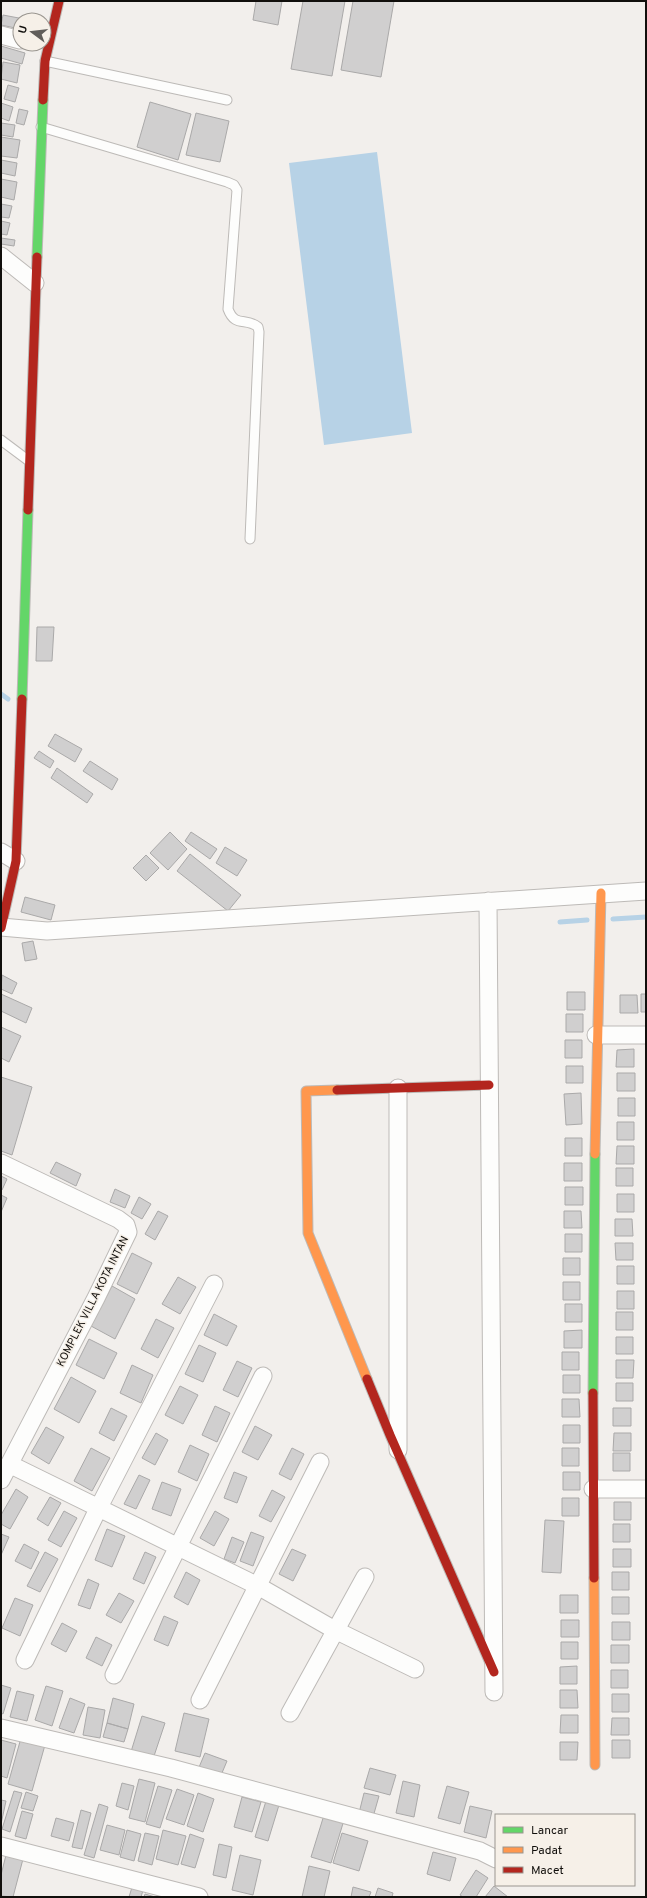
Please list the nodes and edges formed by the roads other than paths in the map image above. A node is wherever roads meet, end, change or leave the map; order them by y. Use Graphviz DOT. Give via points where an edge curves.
graph roads {
  1 [pos="59,1"];
  2 [pos="52,22"];
  3 [pos="1,35"];
  4 [pos="12,38"];
  5 [pos="43,52"];
  6 [pos="50,52"];
  7 [pos="227,100"];
  8 [pos="41,128"];
  9 [pos="1,256"];
  10 [pos="35,283"];
  11 [pos="1,440"];
  12 [pos="30,462"];
  13 [pos="250,539"];
  14 [pos="1,852"];
  15 [pos="16,861"];
  16 [pos="646,891"];
  17 [pos="601,893"];
  18 [pos="488,901"];
  19 [pos="1,928"];
  20 [pos="596,1035"];
  21 [pos="646,1035"];
  22 [pos="489,1085"];
  23 [pos="398,1088"];
  24 [pos="1,1163"];
  25 [pos="214,1284"];
  26 [pos="264,1376"];
  27 [pos="398,1454"];
  28 [pos="320,1462"];
  29 [pos="9,1464"];
  30 [pos="1,1480"];
  31 [pos="593,1489"];
  32 [pos="646,1489"];
  33 [pos="98,1509"];
  34 [pos="180,1547"];
  35 [pos="365,1577"];
  36 [pos="258,1586"];
  37 [pos="336,1630"];
  38 [pos="25,1660"];
  39 [pos="415,1669"];
  40 [pos="494,1672"];
  41 [pos="114,1676"];
  42 [pos="494,1692"];
  43 [pos="200,1700"];
  44 [pos="290,1713"];
  45 [pos="1,1728"];
  46 [pos="595,1765"];
  47 [pos="1,1846"];
  48 [pos="495,1858"];
  49 [pos="199,1897"];
  1 -- 2 [label="street"];
  3 -- 4 [label="street"];
  5 -- 8 [label="street"];
  6 -- 7 [label="lane"];
  8 -- 10 [label="street"];
  8 -- 13 [label="lane" via="227,182 234,185 237,190 228,309 236,320 255,324 259,332"];
  9 -- 10 [label="street"];
  10 -- 12 [label="street"];
  11 -- 12 [label="lane"];
  12 -- 15 [label="street"];
  14 -- 15 [label="street"];
  15 -- 19 [label="street"];
  16 -- 17 [label="street"];
  17 -- 18 [label="street"];
  17 -- 20 [label="street"];
  18 -- 19 [label="street" via="47,931"];
  18 -- 22 [label="street"];
  20 -- 21 [label="street"];
  20 -- 31 [label="street"];
  22 -- 23 [label="street"];
  22 -- 40 [label="street"];
  23 -- 27 [label="street"];
  23 -- 27 [label="street" via="306,1091 308,1232"];
  24 -- 29 [label="street, KOMPLEK VILLA KOTA INTAN" via="118,1219 126,1225 128,1232"];
  25 -- 33 [label="street"];
  26 -- 34 [label="street"];
  27 -- 40 [label="street"];
  28 -- 36 [label="street"];
  29 -- 30 [label="street, KOMPLEK VILLA KOTA INTAN"];
  29 -- 33 [label="street"];
  31 -- 32 [label="street"];
  31 -- 46 [label="street"];
  33 -- 34 [label="street"];
  33 -- 38 [label="street"];
  34 -- 36 [label="street"];
  34 -- 41 [label="street"];
  35 -- 37 [label="street"];
  36 -- 37 [label="street"];
  36 -- 43 [label="street"];
  37 -- 39 [label="street"];
  37 -- 44 [label="street"];
  40 -- 42 [label="street"];
  45 -- 48 [label="street" via="171,1768 480,1851"];
  47 -- 49 [label="street"];
}
